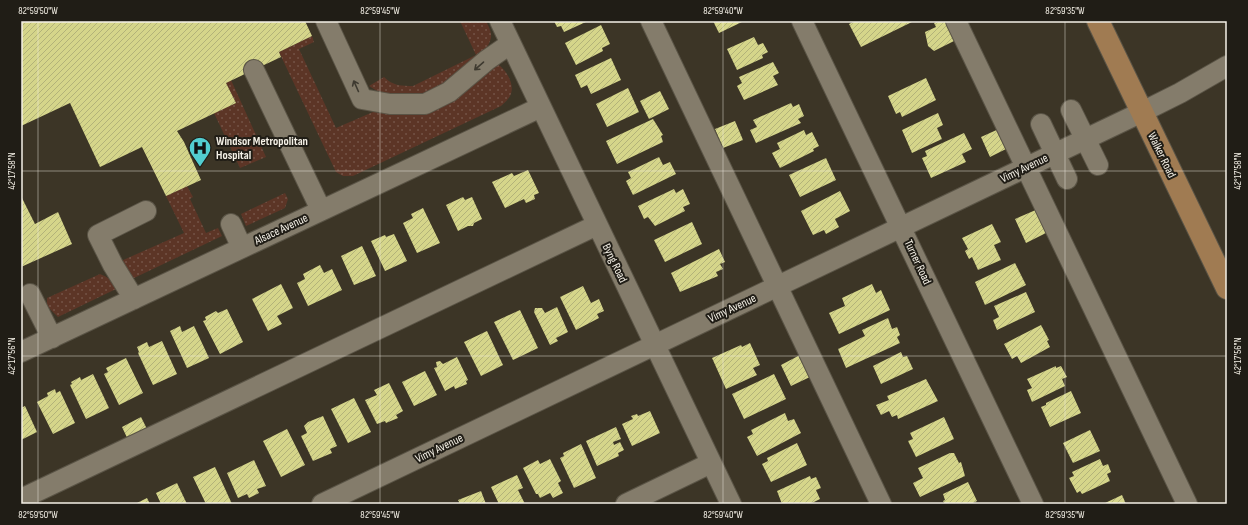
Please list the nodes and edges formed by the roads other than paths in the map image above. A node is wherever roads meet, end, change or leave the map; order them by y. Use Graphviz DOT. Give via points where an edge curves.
graph roads {
  1 [pos="326,21"];
  2 [pos="500,21"];
  3 [pos="651,21"];
  4 [pos="802,21"];
  5 [pos="956,21"];
  6 [pos="1098,21"];
  7 [pos="510,44"];
  8 [pos="1227,66"];
  9 [pos="254,70"];
  10 [pos="541,107"];
  11 [pos="1071,110"];
  12 [pos="1142,112"];
  13 [pos="1041,124"];
  14 [pos="1084,140"];
  15 [pos="1054,154"];
  16 [pos="1098,165"];
  17 [pos="1026,168"];
  18 [pos="1067,179"];
  19 [pos="321,210"];
  20 [pos="146,211"];
  21 [pos="231,224"];
  22 [pos="597,225"];
  23 [pos="902,227"];
  24 [pos="242,248"];
  25 [pos="777,286"];
  26 [pos="1227,288"];
  27 [pos="30,294"];
  28 [pos="134,299"];
  29 [pos="52,338"];
  30 [pos="655,345"];
  31 [pos="21,352"];
  32 [pos="711,463"];
  33 [pos="21,499"];
  34 [pos="322,504"];
  35 [pos="626,504"];
  36 [pos="731,504"];
  37 [pos="881,504"];
  38 [pos="1033,504"];
  39 [pos="1187,504"];
  7 -- 1 [label="street, one-way" via="449,92 425,104 390,104 362,99"];
  2 -- 7 [label="street, Byng Road"];
  3 -- 25 [label="street"];
  4 -- 23 [label="street, Turner Road"];
  5 -- 17 [label="street"];
  6 -- 12 [label="main road, Walker Road"];
  7 -- 10 [label="street, Byng Road"];
  8 -- 12 [label="street, Vimy Avenue"];
  9 -- 19 [label="street"];
  10 -- 19 [label="street, Alsace Avenue"];
  10 -- 22 [label="street, Byng Road"];
  11 -- 14 [label="street"];
  12 -- 14 [label="street, Vimy Avenue"];
  12 -- 26 [label="main road, Walker Road"];
  13 -- 15 [label="street"];
  14 -- 15 [label="street, Vimy Avenue"];
  14 -- 16 [label="street"];
  15 -- 17 [label="street, Vimy Avenue"];
  15 -- 18 [label="street"];
  17 -- 23 [label="street, Vimy Avenue"];
  17 -- 39 [label="street"];
  19 -- 24 [label="street, Alsace Avenue"];
  20 -- 28 [label="street" via="98,235"];
  21 -- 24 [label="street"];
  22 -- 30 [label="street, Byng Road"];
  22 -- 33 [label="street"];
  23 -- 25 [label="street, Vimy Avenue"];
  23 -- 38 [label="street, Turner Road"];
  24 -- 28 [label="street, Alsace Avenue"];
  25 -- 30 [label="street, Vimy Avenue"];
  25 -- 37 [label="street"];
  27 -- 29 [label="street"];
  28 -- 29 [label="street, Alsace Avenue"];
  29 -- 31 [label="street, Alsace Avenue"];
  30 -- 32 [label="street, Byng Road"];
  30 -- 34 [label="street, Vimy Avenue"];
  32 -- 35 [label="street"];
  32 -- 36 [label="street, Byng Road"];
}
